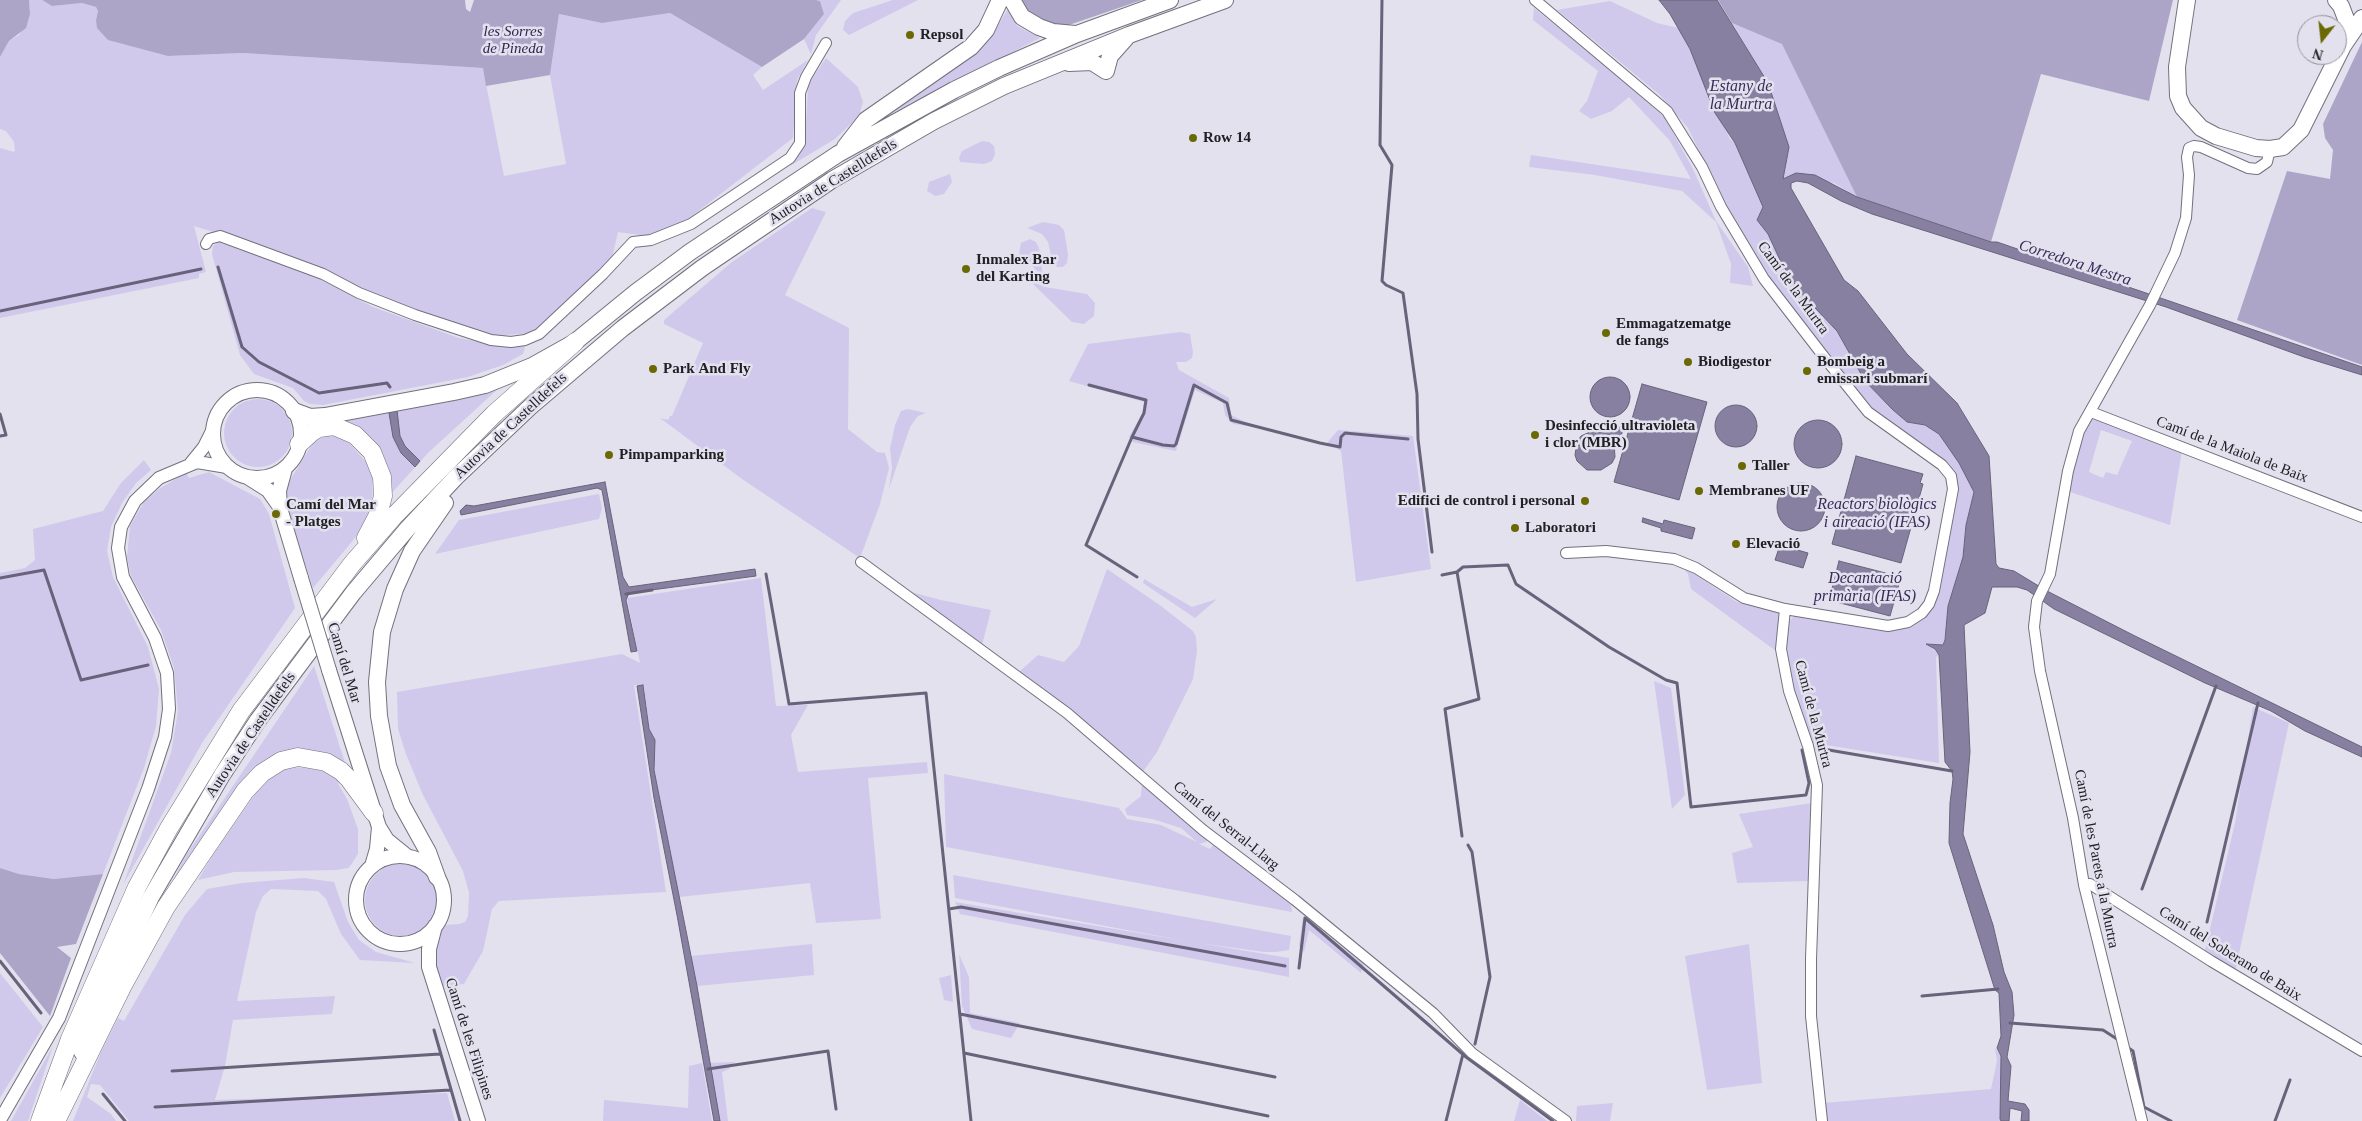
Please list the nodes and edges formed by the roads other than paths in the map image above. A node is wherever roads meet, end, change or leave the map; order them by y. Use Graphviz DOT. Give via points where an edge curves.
graph roads {
  1 [pos="1000,0"];
  2 [pos="1012,0"];
  3 [pos="1170,0"];
  4 [pos="1225,0"];
  5 [pos="1535,0"];
  6 [pos="2187,0"];
  7 [pos="2336,0"];
  8 [pos="2344,15"];
  9 [pos="2362,18"];
  10 [pos="1077,34"];
  11 [pos="1129,35"];
  12 [pos="2347,40"];
  13 [pos="826,43"];
  14 [pos="1057,64"];
  15 [pos="2334,65"];
  16 [pos="2270,149"];
  17 [pos="838,154"];
  18 [pos="206,244"];
  19 [pos="575,342"];
  20 [pos="294,411"];
  21 [pos="2091,412"];
  22 [pos="213,429"];
  23 [pos="299,444"];
  24 [pos="483,450"];
  25 [pos="191,463"];
  26 [pos="227,467"];
  27 [pos="285,469"];
  28 [pos="248,478"];
  29 [pos="280,508"];
  30 [pos="2362,517"];
  31 [pos="1566,553"];
  32 [pos="861,562"];
  33 [pos="352,564"];
  34 [pos="1785,609"];
  35 [pos="376,820"];
  36 [pos="408,857"];
  37 [pos="372,866"];
  38 [pos="437,877"];
  39 [pos="2084,885"];
  40 [pos="435,926"];
  41 [pos="400,944"];
  42 [pos="429,967"];
  43 [pos="2362,1052"];
  44 [pos="57,1118"];
  45 [pos="0,1120"];
  46 [pos="40,1121"];
  47 [pos="478,1121"];
  48 [pos="1566,1121"];
  49 [pos="1822,1121"];
  50 [pos="2142,1121"];
  1 -- 17 [label="highway" via="986,30 970,47 866,120"];
  2 -- 10 [label="highway" via="1022,17 1039,27"];
  3 -- 10 [label="highway, Autovia de Castelldefels"];
  4 -- 11 [label="highway, Autovia de Castelldefels"];
  5 -- 34 [label="street, Camí de la Murtra" via="1667,111 1764,278 1834,369 1868,412 1942,465 1951,476 1953,490 1934,591 1922,613 1908,622 1888,626"];
  6 -- 16 [label="highway" via="2176,67 2178,96 2183,108 2201,128 2216,136"];
  7 -- 8 [label="highway"];
  9 -- 12 [label="highway"];
  10 -- 17 [label="highway, Autovia de Castelldefels" via="954,90"];
  11 -- 14 [label="highway, Autovia de Castelldefels"];
  11 -- 14 [label="highway" via="1110,56 1106,71 1092,62"];
  13 -- 18 [label="street" via="800,93 800,143 790,158 692,224 651,240 632,242 539,334 525,340 491,340 453,329 358,293 323,274 220,236"];
  14 -- 24 [label="highway, Autovia de Castelldefels" via="934,121 832,180 752,232 623,328"];
  15 -- 16 [label="highway" via="2301,130 2283,147"];
  16 -- 21 [label="street" via="2267,162 2257,170 2201,147 2189,148 2186,218 2174,253 2150,305 2110,372"];
  17 -- 19 [label="highway, Autovia de Castelldefels" via="690,252"];
  19 -- 20 [label="highway" via="532,366 471,389 325,416 310,417"];
  19 -- 33 [label="highway, Autovia de Castelldefels" via="442,464"];
  20 -- 22 [label="main road" via="273,393 250,391 227,402 220,410"];
  20 -- 23 [label="main road" via="301,431"];
  21 -- 30 [label="street, Camí de la Maiola de Baix"];
  21 -- 39 [label="street, Camí de les Parets a la Murtra" via="2079,431 2068,471 2050,574 2037,600 2034,627"];
  22 -- 25 [label="street"];
  22 -- 26 [label="main road" via="215,447"];
  23 -- 27 [label="main road"];
  23 -- 33 [label="highway" via="319,428 334,426 356,435 376,460 383,487 381,505"];
  24 -- 38 [label="highway" via="412,551 388,611 379,654 379,716 388,766 402,805 428,852"];
  24 -- 44 [label="highway, Autovia de Castelldefels" via="408,528 353,593 299,662 222,776 125,952"];
  25 -- 26 [label="street" via="212,462"];
  25 -- 45 [label="street" via="159,478 145,490 125,517 119,537 123,577 155,638 167,673 170,709 161,753 59,1018"];
  26 -- 28 [label="main road"];
  27 -- 28 [label="main road" via="270,476"];
  27 -- 29 [label="main road, Camí del Mar" via="279,491"];
  28 -- 29 [label="main road, Camí del Mar" via="268,490"];
  29 -- 35 [label="main road, Camí del Mar, bridge"];
  31 -- 34 [label="street" via="1606,551 1674,559 1696,568 1744,598"];
  32 -- 48 [label="street, Camí del Serral-Llarg" via="1067,713 1203,830 1295,900 1433,1013 1472,1053"];
  33 -- 46 [label="highway, Autovia de Castelldefels" via="241,711 169,828 104,959"];
  34 -- 49 [label="street, Camí de la Murtra" via="1781,649 1789,691 1808,746 1817,785 1811,1016"];
  35 -- 36 [label="main road, Camí del Mar" via="387,840"];
  35 -- 37 [label="main road, Camí del Mar" via="377,850"];
  35 -- 44 [label="highway" via="349,779 326,762 290,759 262,773 245,791 166,907"];
  36 -- 37 [label="main road" via="393,856"];
  36 -- 38 [label="main road" via="425,864"];
  37 -- 41 [label="main road" via="358,888 356,902 360,917 375,936"];
  38 -- 40 [label="main road" via="443,892 443,905"];
  39 -- 43 [label="street, Camí del Soberano de Baix" via="2090,884"];
  39 -- 50 [label="street, Camí de les Parets a la Murtra"];
  40 -- 41 [label="main road" via="418,940"];
  40 -- 42 [label="main road" via="429,949"];
  41 -- 42 [label="main road" via="417,952"];
  42 -- 47 [label="main road, Camí de les Filipines"];
}
